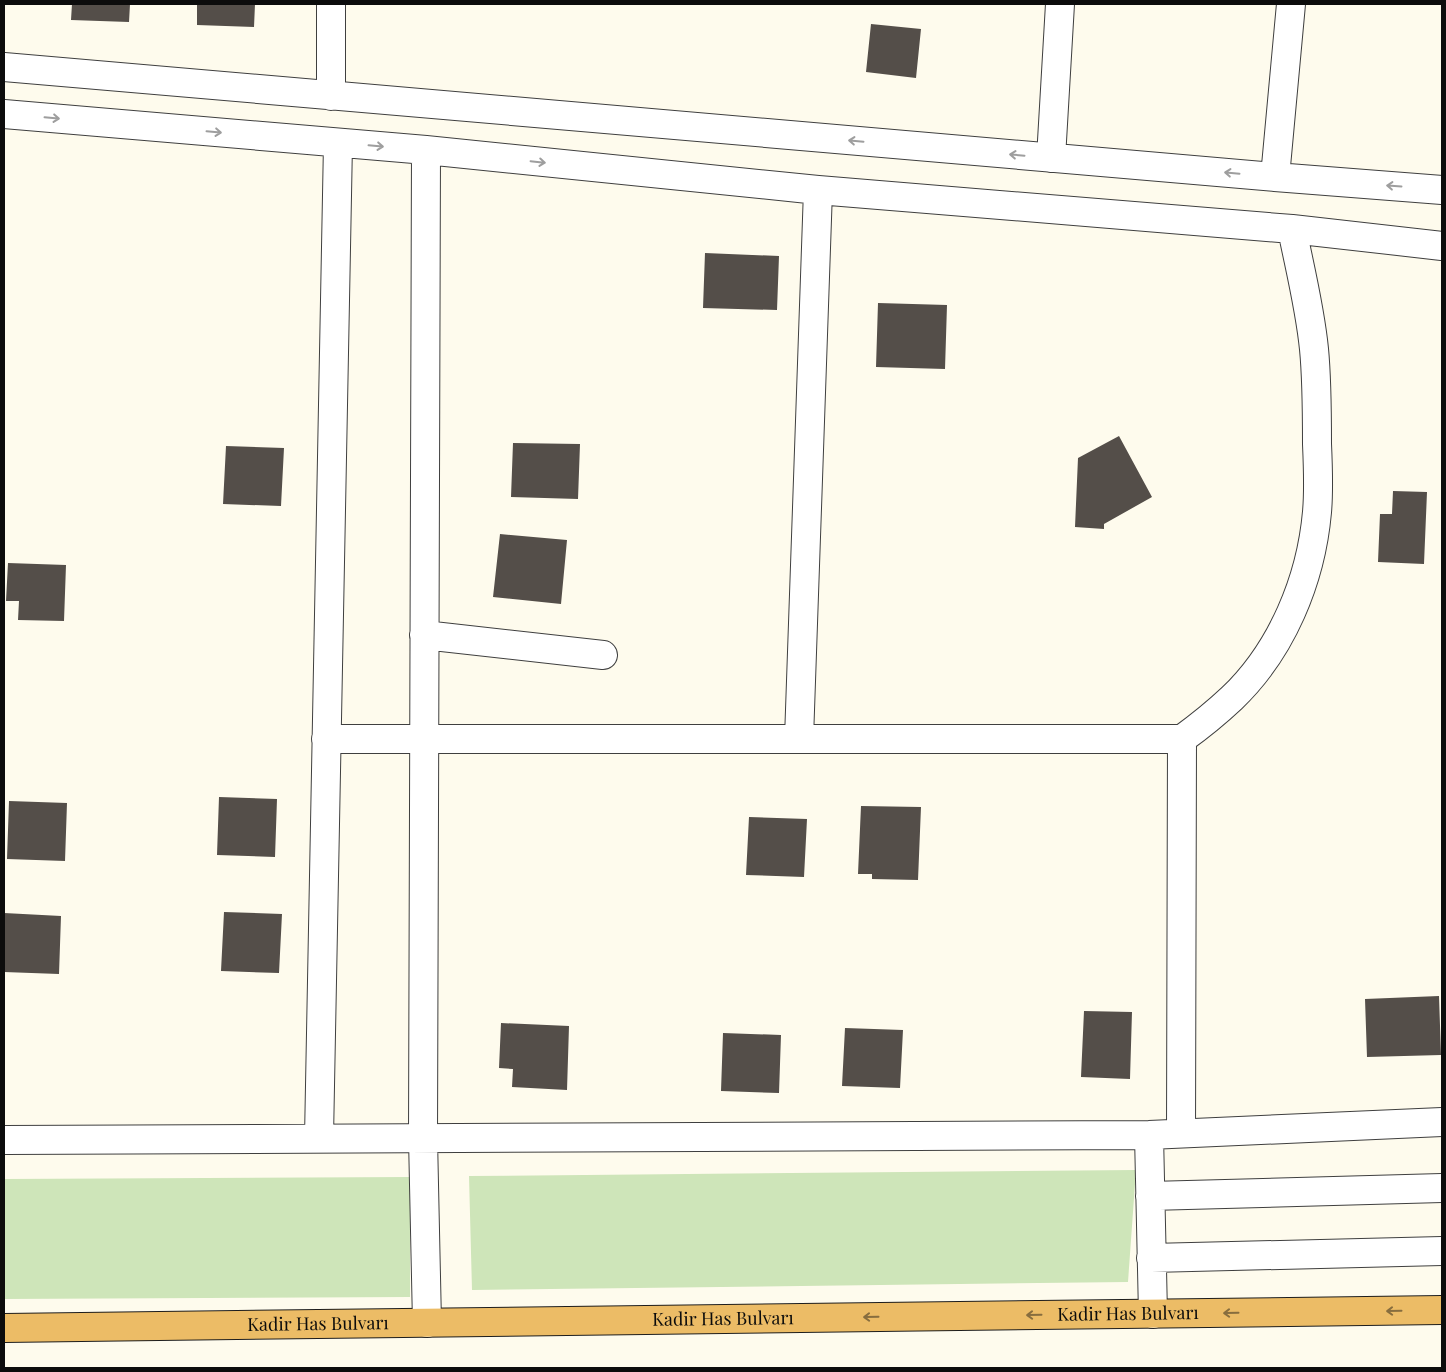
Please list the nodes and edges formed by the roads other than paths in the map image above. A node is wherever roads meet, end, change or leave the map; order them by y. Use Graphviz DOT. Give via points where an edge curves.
graph roads {
  1 [pos="331,4"];
  2 [pos="1060,4"];
  3 [pos="1291,4"];
  4 [pos="4,67"];
  5 [pos="331,96"];
  6 [pos="4,114"];
  7 [pos="338,143"];
  8 [pos="426,150"];
  9 [pos="1051,158"];
  10 [pos="1275,177"];
  11 [pos="818,190"];
  12 [pos="1442,190"];
  13 [pos="1292,229"];
  14 [pos="1442,246"];
  15 [pos="424,635"];
  16 [pos="604,655"];
  17 [pos="326,739"];
  18 [pos="425,739"];
  19 [pos="1182,739"];
  20 [pos="799,740"];
  21 [pos="1442,1122"];
  22 [pos="1181,1133"];
  23 [pos="1149,1135"];
  24 [pos="319,1138"];
  25 [pos="423,1138"];
  26 [pos="4,1140"];
  27 [pos="1442,1188"];
  28 [pos="1150,1196"];
  29 [pos="1442,1251"];
  30 [pos="1152,1258"];
  31 [pos="1442,1310"];
  32 [pos="1153,1314"];
  33 [pos="427,1323"];
  34 [pos="4,1328"];
  1 -- 5 [label="street"];
  2 -- 9 [label="street"];
  3 -- 10 [label="street"];
  4 -- 5 [label="street"];
  9 -- 5 [label="street, one-way"];
  6 -- 7 [label="street, one-way"];
  7 -- 8 [label="street, one-way"];
  7 -- 17 [label="street"];
  8 -- 11 [label="street, one-way"];
  8 -- 15 [label="street"];
  10 -- 9 [label="street, one-way"];
  12 -- 10 [label="street, one-way"];
  11 -- 13 [label="street"];
  11 -- 20 [label="street"];
  13 -- 14 [label="street"];
  13 -- 19 [label="street" via="1314,347 1317,511 1312,546 1290,615 1274,644 1233,697"];
  15 -- 16 [label="street"];
  15 -- 18 [label="street"];
  17 -- 18 [label="street"];
  17 -- 24 [label="street"];
  18 -- 20 [label="street"];
  18 -- 25 [label="street"];
  19 -- 20 [label="street"];
  19 -- 22 [label="street"];
  21 -- 22 [label="street"];
  22 -- 23 [label="street"];
  23 -- 25 [label="street"];
  23 -- 28 [label="street"];
  24 -- 25 [label="street"];
  24 -- 26 [label="street"];
  25 -- 33 [label="street"];
  27 -- 28 [label="street"];
  28 -- 30 [label="street"];
  29 -- 30 [label="street"];
  30 -- 32 [label="street"];
  31 -- 32 [label="highway, Kadir Has Bulvarı, one-way"];
  32 -- 33 [label="highway, Kadir Has Bulvarı, one-way"];
  33 -- 34 [label="highway, Kadir Has Bulvarı"];
}
